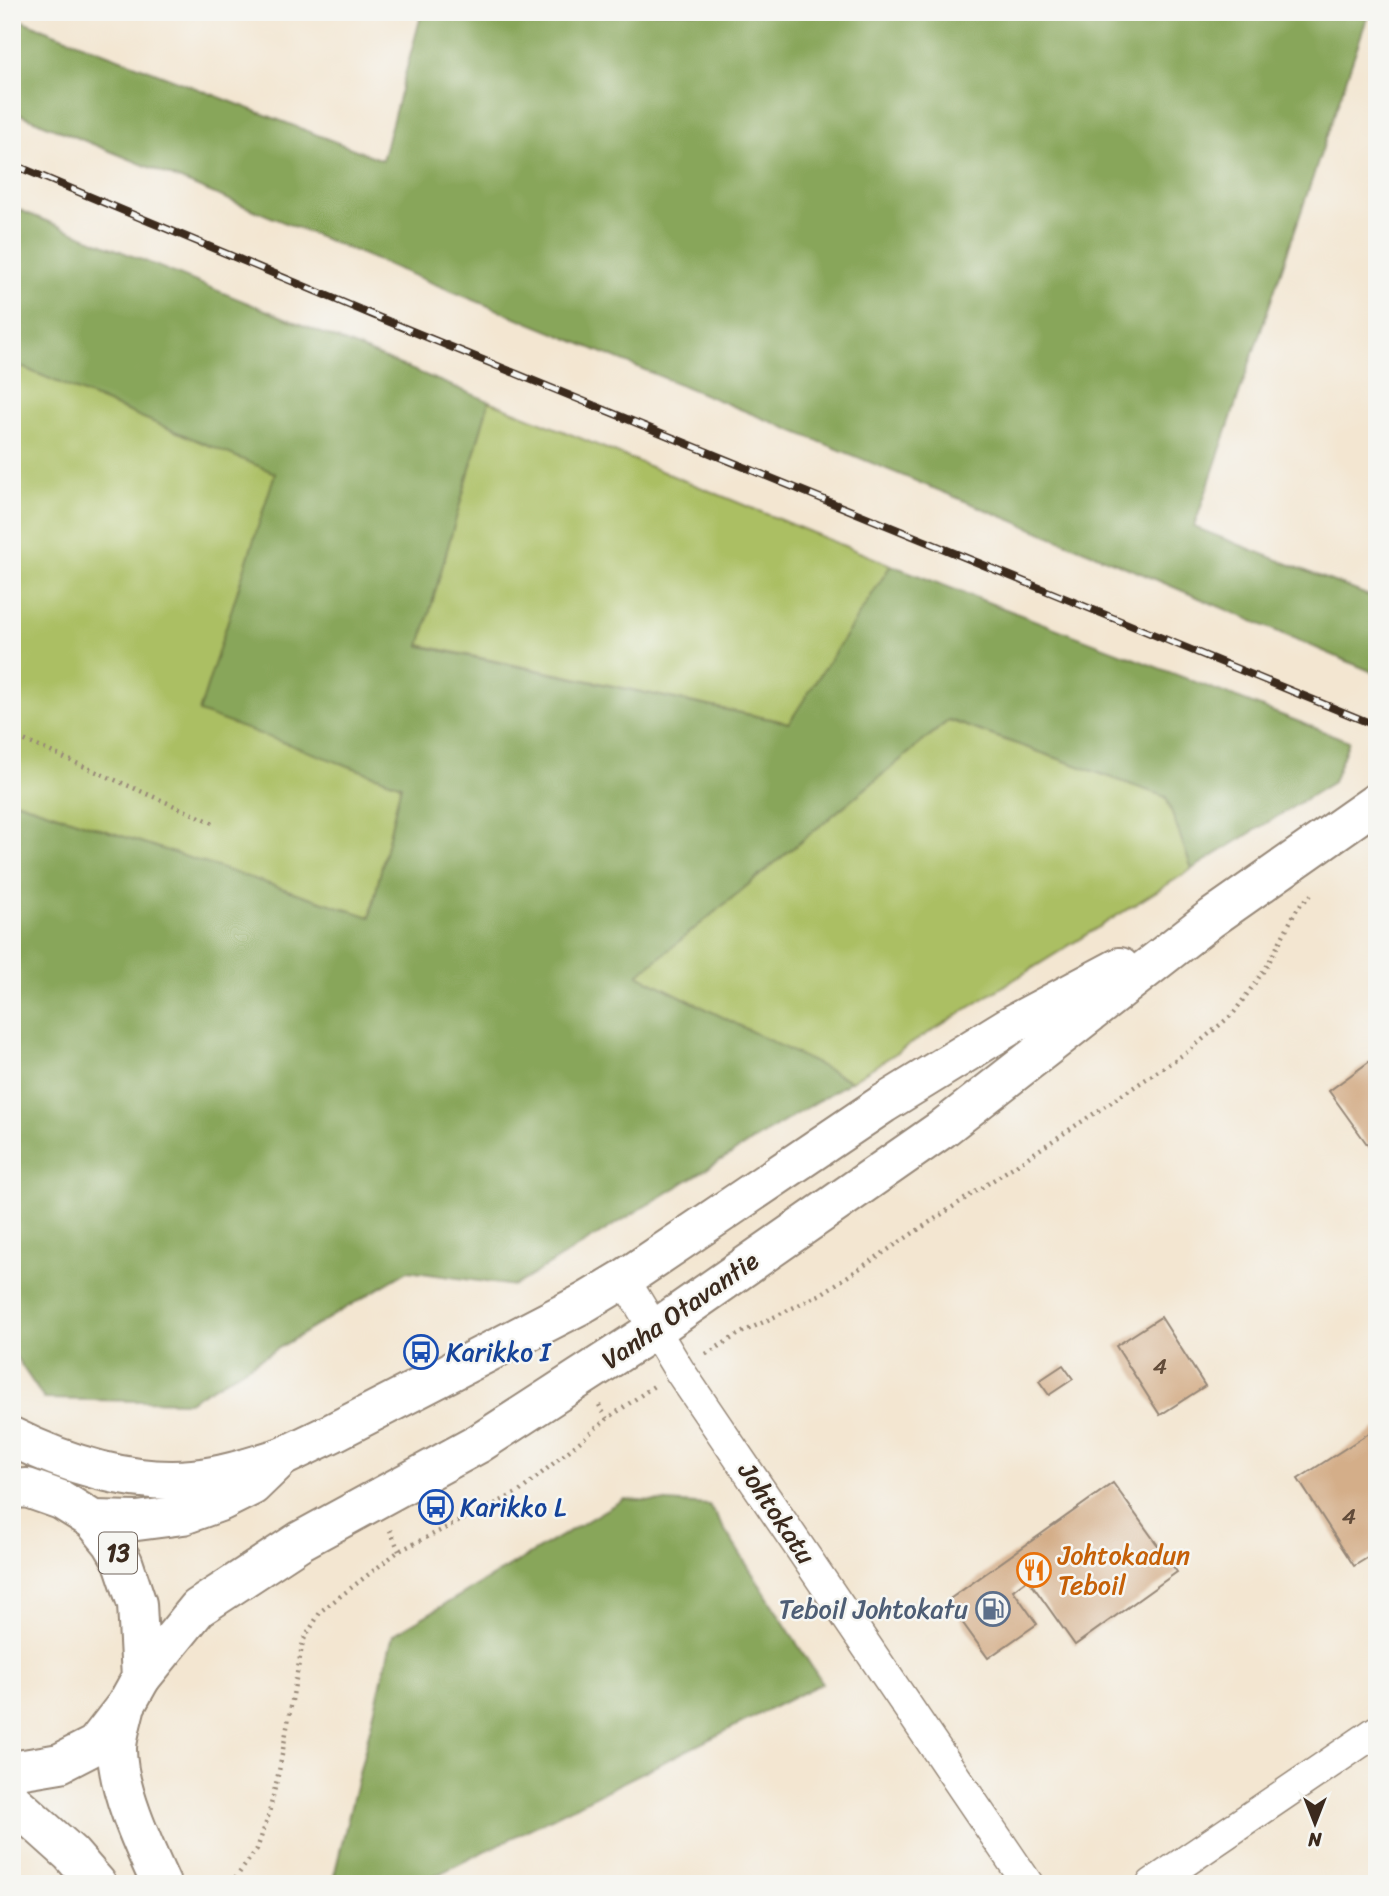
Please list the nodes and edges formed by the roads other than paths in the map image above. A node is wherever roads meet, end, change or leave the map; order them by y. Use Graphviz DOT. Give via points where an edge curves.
graph roads {
  1 [pos="1377,802"];
  2 [pos="1209,920"];
  3 [pos="624,1279"];
  4 [pos="654,1330"];
  5 [pos="12,1437"];
  6 [pos="282,1457"];
  7 [pos="17,1485"];
  8 [pos="93,1520"];
  9 [pos="133,1692"];
  10 [pos="1377,1731"];
  11 [pos="12,1771"];
  12 [pos="12,1801"];
  13 [pos="97,1884"];
  14 [pos="161,1884"];
  15 [pos="1028,1884"];
  16 [pos="1152,1884"];
  1 -- 2 [label="main road, Vanha Otavantie"];
  2 -- 3 [label="main road, Vanha Otavantie" via="1011,1025 937,1070"];
  2 -- 4 [label="main road, Vanha Otavantie" via="942,1129"];
  3 -- 4 [label="street, Johtokatu"];
  3 -- 6 [label="main road, Vanha Otavantie"];
  4 -- 9 [label="main road, Vanha Otavantie" via="478,1444 300,1541 198,1608"];
  4 -- 15 [label="street, Johtokatu"];
  5 -- 6 [label="main road" via="46,1454 147,1478 193,1479"];
  6 -- 8 [label="main road, Vanha Otavantie" via="252,1486 183,1515"];
  7 -- 8 [label="main road, 13" via="61,1500"];
  8 -- 9 [label="main road, 13" via="123,1562 137,1604"];
  9 -- 11 [label="main road, Vanha Otavantie" via="95,1745 60,1763"];
  9 -- 14 [label="main road, 13" via="117,1746 119,1772"];
  10 -- 16 [label="street"];
  12 -- 13 [label="main road"];
}
